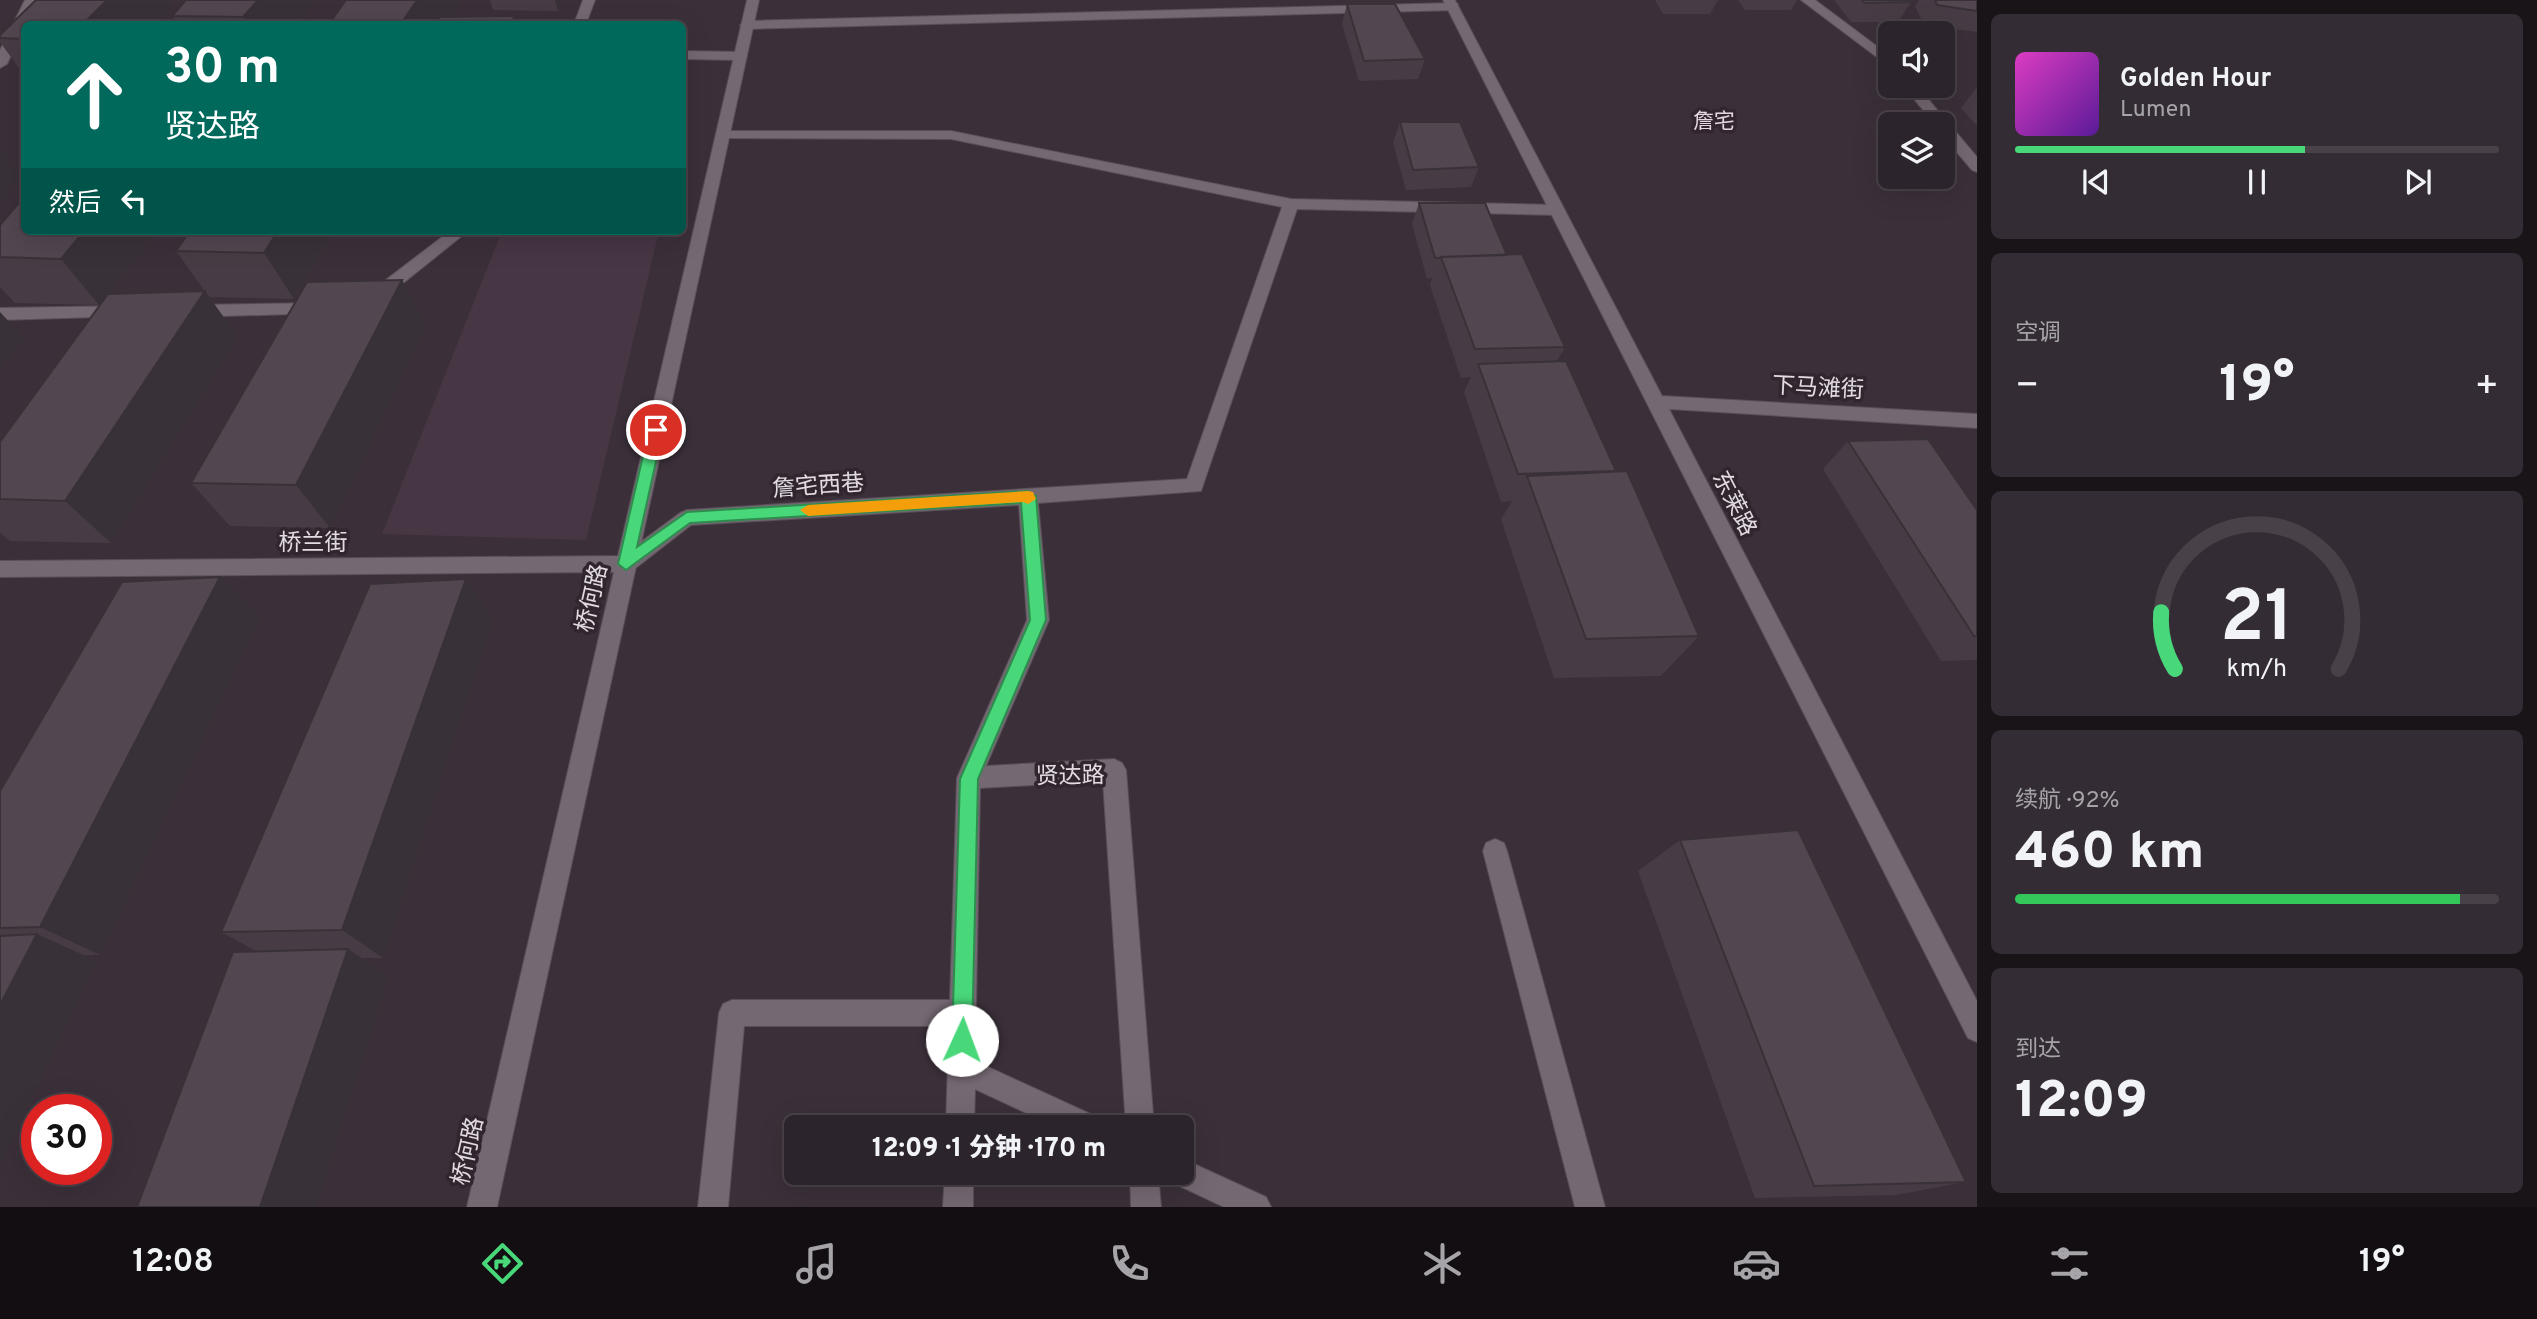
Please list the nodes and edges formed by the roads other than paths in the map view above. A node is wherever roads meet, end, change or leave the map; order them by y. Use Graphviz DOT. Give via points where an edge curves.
graph roads {
  1 [pos="31,0"];
  2 [pos="589,0"];
  3 [pos="752,0"];
  4 [pos="1199,0"];
  5 [pos="1807,0"];
  6 [pos="1451,4"];
  7 [pos="1210,13"];
  8 [pos="581,21"];
  9 [pos="747,24"];
  10 [pos="1878,54"];
  11 [pos="686,55"];
  12 [pos="740,56"];
  13 [pos="0,64"];
  14 [pos="1920,98"];
  15 [pos="1931,112"];
  16 [pos="723,135"];
  17 [pos="1955,141"];
  18 [pos="1977,167"];
  19 [pos="1291,204"];
  20 [pos="1557,210"];
  21 [pos="455,235"];
  22 [pos="359,308"];
  23 [pos="332,309"];
  24 [pos="180,311"];
  25 [pos="138,312"];
  26 [pos="0,314"];
  27 [pos="1656,402"];
  28 [pos="1977,421"];
  29 [pos="1028,496"];
  30 [pos="626,564"];
  31 [pos="0,569"];
  32 [pos="969,779"];
  33 [pos="1495,851"];
  34 [pos="963,1013"];
  35 [pos="1977,1029"];
  36 [pos="961,1068"];
  37 [pos="960,1115"];
  38 [pos="1061,1115"];
  39 [pos="1139,1115"];
  40 [pos="1194,1178"];
  41 [pos="958,1185"];
  42 [pos="1145,1185"];
  43 [pos="482,1207"];
  44 [pos="713,1207"];
  45 [pos="958,1207"];
  46 [pos="1146,1207"];
  47 [pos="1256,1207"];
  48 [pos="1590,1207"];
  1 -- 13 [label="street"];
  2 -- 8 [label="street"];
  3 -- 9 [label="street, 桥何路"];
  4 -- 7 [label="street"];
  5 -- 10 [label="street"];
  6 -- 7 [label="street"];
  6 -- 20 [label="street, 东莱路"];
  7 -- 9 [label="street"];
  9 -- 12 [label="street, 桥何路"];
  11 -- 12 [label="street"];
  12 -- 16 [label="street, 桥何路"];
  14 -- 15 [label="street"];
  16 -- 19 [label="street" via="951,135"];
  16 -- 30 [label="street, 桥何路"];
  17 -- 18 [label="street"];
  19 -- 20 [label="street"];
  19 -- 29 [label="street, 詹宅西巷" via="1194,486"];
  20 -- 27 [label="street, 东莱路"];
  21 -- 22 [label="street"];
  23 -- 24 [label="street"];
  25 -- 26 [label="street"];
  27 -- 28 [label="street, 下马滩街"];
  27 -- 35 [label="street, 东莱路"];
  29 -- 30 [label="street, 詹宅西巷" via="687,518"];
  29 -- 32 [label="street" via="1038,620"];
  30 -- 31 [label="street, 桥兰街"];
  30 -- 43 [label="street, 桥何路"];
  32 -- 34 [label="street"];
  32 -- 39 [label="street, 贤达路" via="1114,770"];
  33 -- 48 [label="street"];
  34 -- 36 [label="street"];
  34 -- 44 [label="street" via="732,1013"];
  36 -- 37 [label="street"];
  36 -- 38 [label="street"];
  40 -- 47 [label="street"];
  41 -- 45 [label="street"];
  42 -- 46 [label="street"];
}
